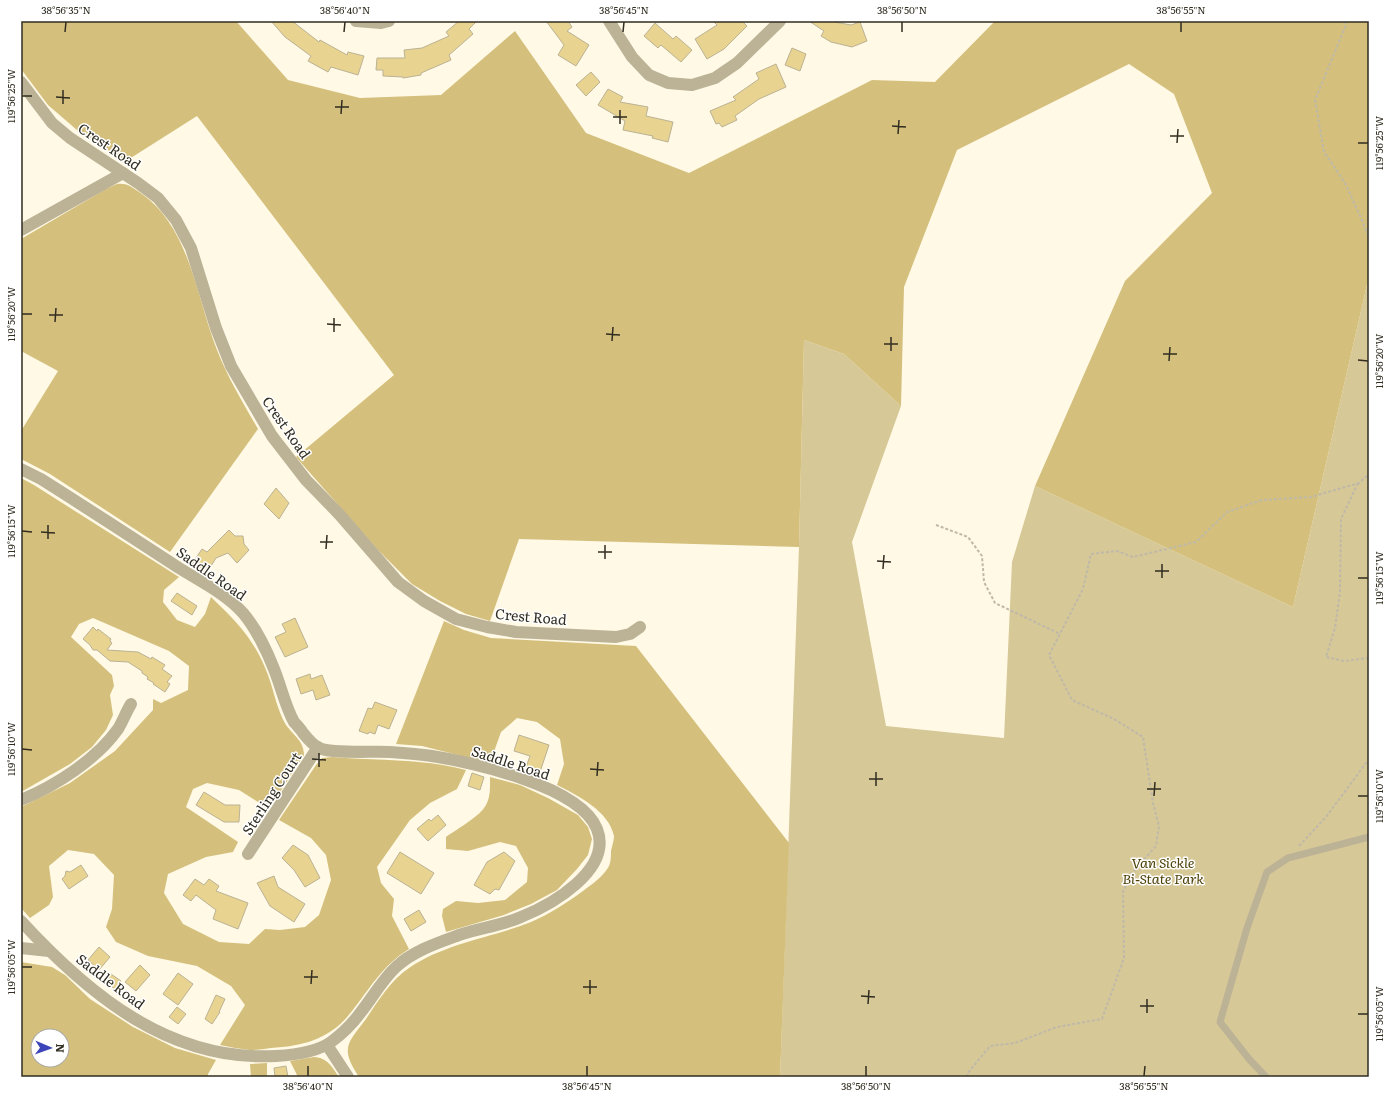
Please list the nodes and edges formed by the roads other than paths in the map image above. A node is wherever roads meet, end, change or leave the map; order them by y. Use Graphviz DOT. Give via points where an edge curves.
graph roads {
  1 [pos="356,21"];
  2 [pos="390,21"];
  3 [pos="609,21"];
  4 [pos="780,21"];
  5 [pos="21,82"];
  6 [pos="124,173"];
  7 [pos="21,230"];
  8 [pos="21,469"];
  9 [pos="640,628"];
  10 [pos="131,704"];
  11 [pos="318,748"];
  12 [pos="21,800"];
  13 [pos="1369,837"];
  14 [pos="248,854"];
  15 [pos="21,921"];
  16 [pos="21,948"];
  17 [pos="49,951"];
  18 [pos="327,1045"];
  19 [pos="348,1077"];
  20 [pos="1266,1077"];
  1 -- 2 [label="street"];
  3 -- 4 [label="street" via="632,57 649,75 668,84 692,85 715,78 737,62"];
  5 -- 6 [label="street, Crest Road" via="52,123 70,138"];
  6 -- 7 [label="street"];
  6 -- 9 [label="street, Crest Road" via="158,198 176,220 191,248 216,328 231,366 272,436 306,480 398,582 424,601 456,619 487,627 516,632 616,637 630,634"];
  8 -- 11 [label="street, Saddle Road" via="41,479 173,564 243,613 262,642 275,669 294,722"];
  10 -- 12 [label="street" via="110,739 85,763 55,783"];
  11 -- 14 [label="street, Sterling Court"];
  11 -- 18 [label="street, Saddle Road" via="429,755 510,774 541,786 585,812 596,828 600,845 596,862 564,894 519,918 462,934 413,954 395,967 360,1014"];
  13 -- 20 [label="lane" via="1288,858 1267,872 1247,928 1220,1022"];
  15 -- 17 [label="street, Saddle Road"];
  16 -- 17 [label="street"];
  17 -- 18 [label="street, Saddle Road" via="119,1009 154,1029 194,1046 225,1054 254,1057 285,1056"];
  18 -- 19 [label="street"];
}
